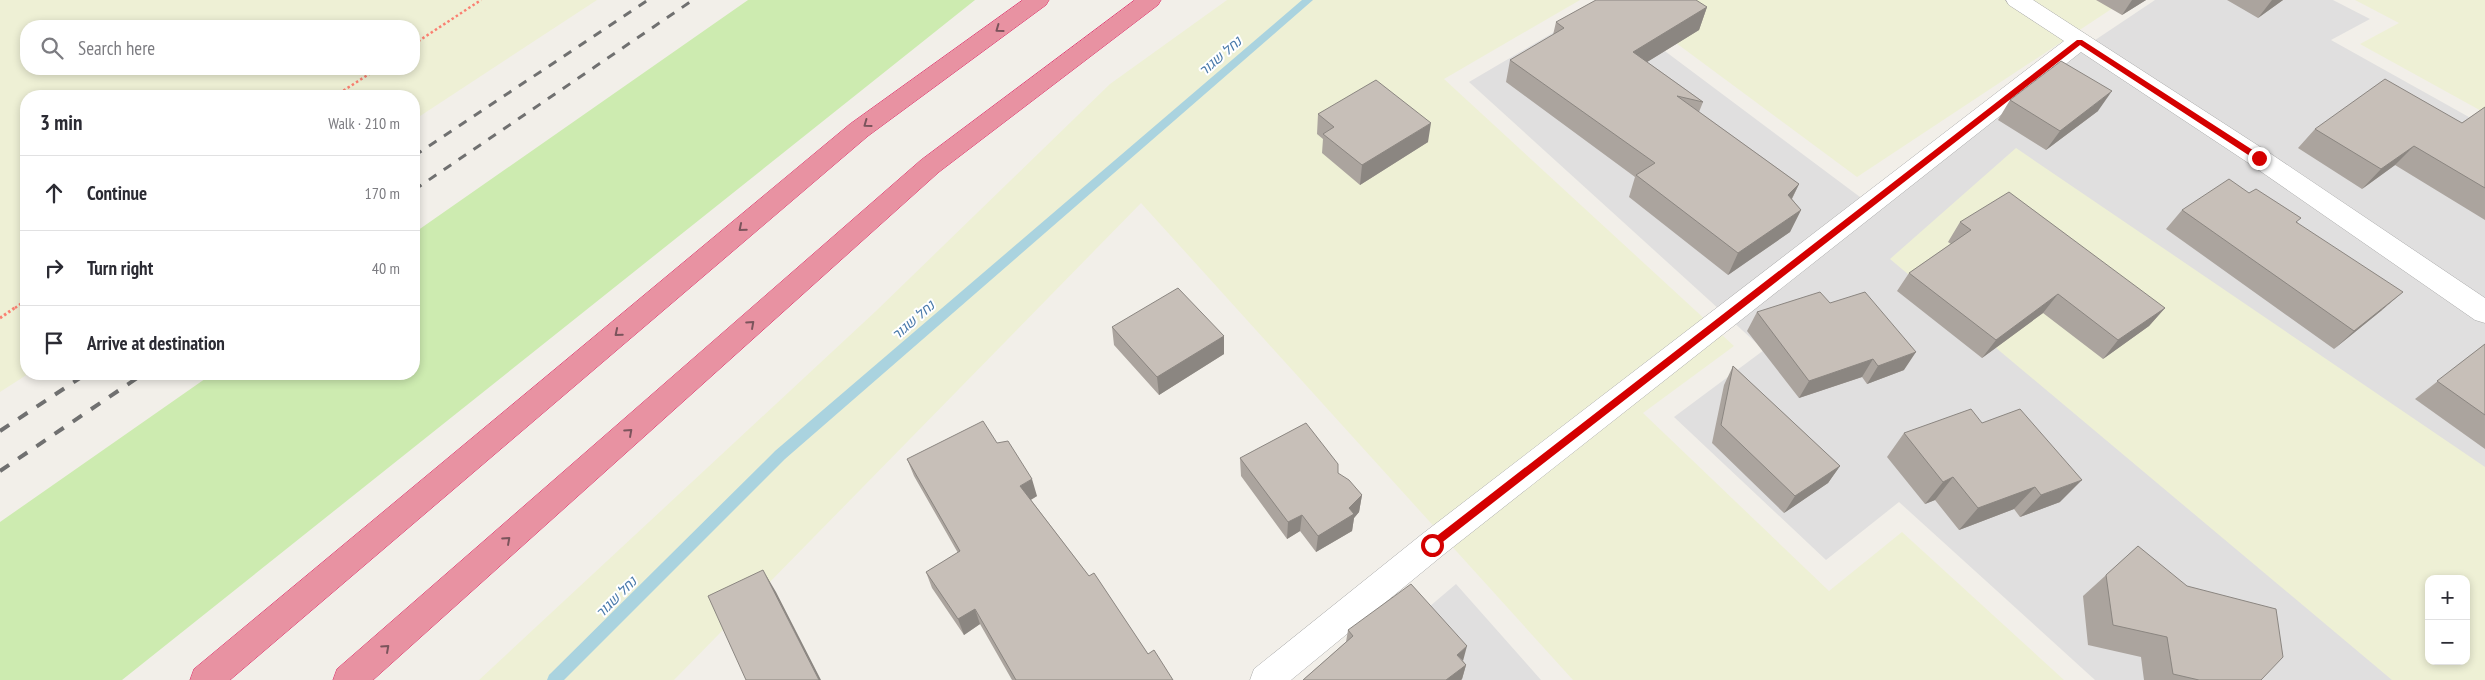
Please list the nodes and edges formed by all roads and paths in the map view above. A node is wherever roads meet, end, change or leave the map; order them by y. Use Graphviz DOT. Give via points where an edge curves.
graph roads {
  1 [pos="481,0"];
  2 [pos="1038,0"];
  3 [pos="1150,0"];
  4 [pos="2017,0"];
  5 [pos="420,40"];
  6 [pos="2080,41"];
  7 [pos="368,75"];
  8 [pos="344,90"];
  9 [pos="20,304"];
  10 [pos="2485,312"];
  11 [pos="0,318"];
  12 [pos="206,680"];
  13 [pos="349,680"];
  14 [pos="1266,680"];
  1 -- 5 [label="path"];
  2 -- 12 [label="highway, one-way" via="860,130"];
  13 -- 3 [label="highway, one-way" via="930,166"];
  4 -- 6 [label="street"];
  6 -- 10 [label="street"];
  6 -- 14 [label="street" via="1440,539"];
  7 -- 8 [label="path"];
  9 -- 11 [label="path"];
}
